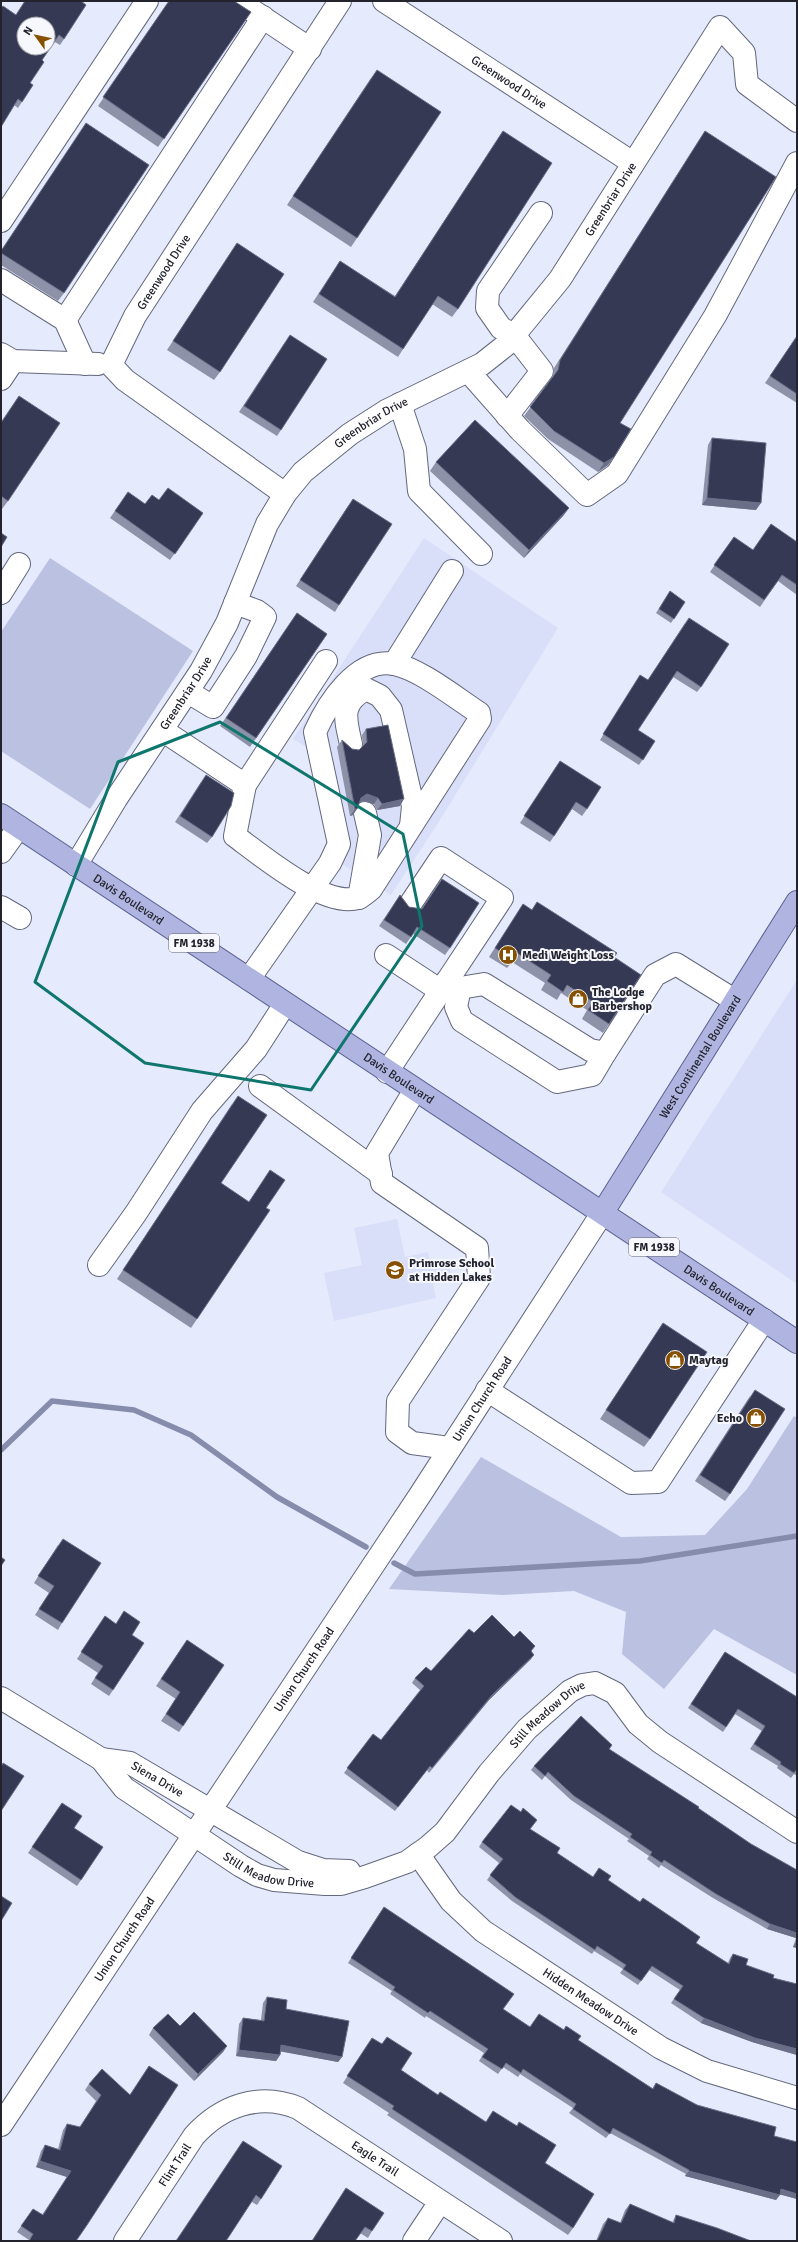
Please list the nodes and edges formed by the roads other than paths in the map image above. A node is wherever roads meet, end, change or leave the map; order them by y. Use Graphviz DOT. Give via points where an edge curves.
graph roads {
  1 [pos="147,1"];
  2 [pos="238,1"];
  3 [pos="340,1"];
  4 [pos="384,1"];
  5 [pos="263,17"];
  6 [pos="310,49"];
  7 [pos="797,121"];
  8 [pos="633,163"];
  9 [pos="797,163"];
  10 [pos="541,213"];
  11 [pos="1,221"];
  12 [pos="1,280"];
  13 [pos="65,320"];
  14 [pos="514,335"];
  15 [pos="7,358"];
  16 [pos="85,364"];
  17 [pos="111,365"];
  18 [pos="468,371"];
  19 [pos="1,379"];
  20 [pos="400,404"];
  21 [pos="507,416"];
  22 [pos="285,494"];
  23 [pos="481,554"];
  24 [pos="19,564"];
  25 [pos="452,571"];
  26 [pos="1,593"];
  27 [pos="235,603"];
  28 [pos="326,661"];
  29 [pos="394,664"];
  30 [pos="188,692"];
  31 [pos="162,730"];
  32 [pos="351,744"];
  33 [pos="246,784"];
  34 [pos="365,813"];
  35 [pos="10,821"];
  36 [pos="411,826"];
  37 [pos="1,852"];
  38 [pos="76,865"];
  39 [pos="310,888"];
  40 [pos="359,898"];
  41 [pos="797,902"];
  42 [pos="411,903"];
  43 [pos="1,907"];
  44 [pos="20,918"];
  45 [pos="386,955"];
  46 [pos="248,979"];
  47 [pos="449,987"];
  48 [pos="734,1000"];
  49 [pos="285,1004"];
  50 [pos="605,1053"];
  51 [pos="387,1072"];
  52 [pos="260,1086"];
  53 [pos="415,1090"];
  54 [pos="380,1174"];
  55 [pos="603,1212"];
  56 [pos="98,1265"];
  57 [pos="764,1320"];
  58 [pos="797,1342"];
  59 [pos="487,1390"];
  60 [pos="449,1448"];
  61 [pos="1,1698"];
  62 [pos="101,1759"];
  63 [pos="209,1810"];
  64 [pos="797,1832"];
  65 [pos="193,1834"];
  66 [pos="418,1854"];
  67 [pos="397,1866"];
  68 [pos="797,2098"];
  69 [pos="240,2104"];
  70 [pos="1,2125"];
  71 [pos="440,2202"];
  72 [pos="125,2241"];
  73 [pos="414,2241"];
  74 [pos="501,2241"];
  1 -- 11 [label="street"];
  2 -- 5 [label="street"];
  3 -- 6 [label="street, Greenwood Drive"];
  4 -- 8 [label="street, Greenwood Drive"];
  5 -- 6 [label="street"];
  5 -- 13 [label="street"];
  6 -- 17 [label="street, Greenwood Drive" via="135,316"];
  7 -- 8 [label="street, Greenbriar Drive" via="747,84 744,53 720,27"];
  8 -- 14 [label="street, Greenbriar Drive" via="560,279"];
  9 -- 21 [label="street" via="715,316 617,474 587,495"];
  10 -- 14 [label="street" via="488,291 487,308 501,328"];
  12 -- 13 [label="street"];
  13 -- 16 [label="street"];
  14 -- 18 [label="street, Greenbriar Drive" via="506,345 482,364"];
  14 -- 21 [label="street" via="542,371"];
  15 -- 16 [label="street"];
  15 -- 19 [label="street"];
  16 -- 17 [label="street"];
  17 -- 22 [label="street" via="125,380"];
  18 -- 20 [label="street, Greenbriar Drive"];
  18 -- 21 [label="street"];
  20 -- 22 [label="street, Greenbriar Drive" via="350,434 303,472"];
  20 -- 23 [label="street" via="414,449 419,491"];
  22 -- 27 [label="street, Greenbriar Drive" via="267,524"];
  24 -- 26 [label="street"];
  25 -- 29 [label="street"];
  27 -- 30 [label="street, Greenbriar Drive" via="209,657"];
  27 -- 30 [label="street" via="257,610 264,617 246,656 213,707"];
  28 -- 33 [label="street"];
  29 -- 36 [label="street" via="414,671 479,713 480,719"];
  29 -- 39 [label="street" via="380,664 342,686 323,714 316,732 339,844 330,862"];
  30 -- 31 [label="street, Greenbriar Drive"];
  31 -- 33 [label="street"];
  31 -- 38 [label="street, Greenbriar Drive"];
  32 -- 36 [label="street" via="346,725 346,706 366,689 380,696 391,710 414,806"];
  33 -- 39 [label="street" via="235,836"];
  34 -- 40 [label="street" via="370,835"];
  35 -- 37 [label="street"];
  35 -- 38 [label="main road, Davis Boulevard / FM 1938"];
  36 -- 40 [label="street" via="371,889"];
  38 -- 46 [label="main road, Davis Boulevard / FM 1938"];
  39 -- 40 [label="street" via="339,898"];
  39 -- 46 [label="street"];
  41 -- 48 [label="main road, West Continental Boulevard"];
  42 -- 47 [label="street" via="441,858 502,898"];
  43 -- 44 [label="street"];
  45 -- 47 [label="street"];
  46 -- 49 [label="main road, Davis Boulevard / FM 1938"];
  47 -- 50 [label="street" via="484,984 590,1050"];
  47 -- 50 [label="street" via="462,1021 557,1082 592,1074"];
  47 -- 51 [label="street"];
  48 -- 50 [label="street" via="676,964 655,975"];
  48 -- 55 [label="main road, West Continental Boulevard"];
  49 -- 51 [label="main road, Davis Boulevard / FM 1938"];
  49 -- 56 [label="street" via="256,1049 202,1111"];
  51 -- 53 [label="main road, Davis Boulevard / FM 1938"];
  52 -- 54 [label="street"];
  53 -- 54 [label="street" via="377,1153"];
  53 -- 55 [label="main road, Davis Boulevard / FM 1938"];
  54 -- 60 [label="street" via="382,1183 477,1248 479,1278 398,1401 397,1432 412,1443"];
  55 -- 57 [label="main road, Davis Boulevard / FM 1938"];
  55 -- 59 [label="street, Union Church Road"];
  57 -- 58 [label="main road, Davis Boulevard / FM 1938"];
  57 -- 59 [label="street" via="658,1482 631,1483"];
  59 -- 60 [label="street, Union Church Road"];
  60 -- 63 [label="street, Union Church Road"];
  61 -- 62 [label="street, Siena Drive"];
  62 -- 63 [label="street, Siena Drive" via="130,1763"];
  62 -- 65 [label="street, Siena Drive" via="124,1788"];
  63 -- 65 [label="street, Union Church Road"];
  63 -- 67 [label="street, Still Meadow Drive" via="286,1856 323,1870 350,1871"];
  64 -- 66 [label="street, Still Meadow Drive" via="660,1742 638,1724 615,1693 595,1683 582,1685 570,1691 527,1729 444,1832"];
  65 -- 67 [label="street, Still Meadow Drive" via="241,1866 257,1875 274,1880 341,1884"];
  65 -- 70 [label="street, Union Church Road"];
  66 -- 67 [label="street, Still Meadow Drive"];
  66 -- 68 [label="street, Hidden Meadow Drive" via="451,1901 483,1932 661,2048 707,2071"];
  69 -- 71 [label="street, Eagle Trail" via="275,2102 298,2108"];
  69 -- 72 [label="street, Flint Trail" via="214,2118 194,2136"];
  71 -- 73 [label="street"];
  71 -- 74 [label="street, Eagle Trail"];
}
